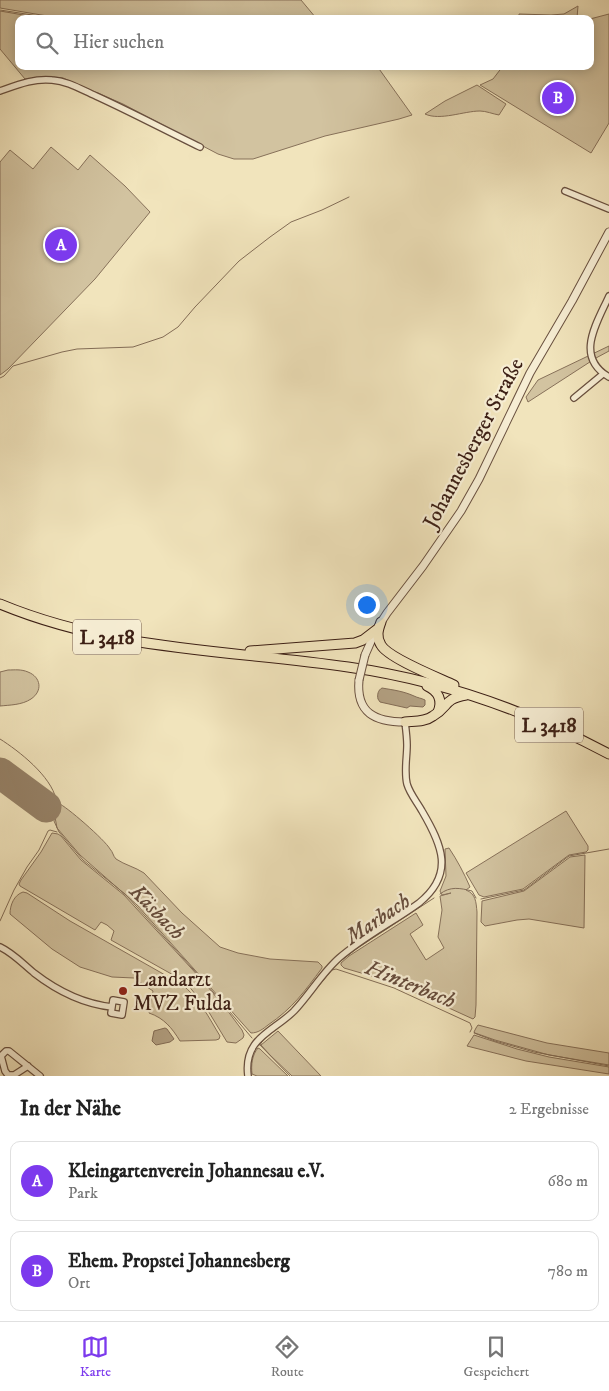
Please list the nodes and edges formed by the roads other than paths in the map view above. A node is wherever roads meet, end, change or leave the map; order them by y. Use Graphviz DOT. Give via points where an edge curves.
graph roads {
  1 [pos="0,91"];
  2 [pos="200,147"];
  3 [pos="565,191"];
  4 [pos="609,209"];
  5 [pos="608,235"];
  6 [pos="609,296"];
  7 [pos="606,376"];
  8 [pos="574,398"];
  9 [pos="0,604"];
  10 [pos="381,622"];
  11 [pos="376,630"];
  12 [pos="218,652"];
  13 [pos="415,680"];
  14 [pos="469,695"];
  15 [pos="486,700"];
  16 [pos="436,714"];
  17 [pos="405,722"];
  18 [pos="609,754"];
  19 [pos="0,947"];
  20 [pos="112,1007"];
  21 [pos="28,1066"];
  22 [pos="40,1076"];
  23 [pos="248,1076"];
  1 -- 2 [label="street" via="36,80 58,80"];
  3 -- 4 [label="street"];
  5 -- 10 [label="street, Johannesberger Straße" via="526,381 461,511"];
  6 -- 7 [label="street" via="590,342 592,357"];
  7 -- 8 [label="street"];
  9 -- 12 [label="main road, L 3418" via="97,635"];
  10 -- 11 [label="street, Johannesberger Straße"];
  10 -- 15 [label="main road" via="379,640 386,650"];
  11 -- 12 [label="main road" via="355,642"];
  11 -- 17 [label="street, Johannesberger Straße, bridge" via="365,655 359,698 374,717"];
  12 -- 13 [label="main road, L 3418" via="340,666"];
  13 -- 14 [label="main road, L 3418"];
  13 -- 16 [label="main road" via="432,688 439,697"];
  14 -- 15 [label="main road, L 3418"];
  14 -- 16 [label="main road" via="451,699"];
  15 -- 18 [label="main road, L 3418" via="558,728"];
  16 -- 17 [label="main road" via="423,720"];
  17 -- 23 [label="street" via="408,786 437,838 441,852 436,883 419,903 339,958 293,1011 259,1038 249,1058"];
  19 -- 20 [label="street" via="60,990 88,1002"];
  21 -- 21 [label="street" via="9,1051 2,1056 4,1071 8,1075"];
  21 -- 22 [label="street"];
}
